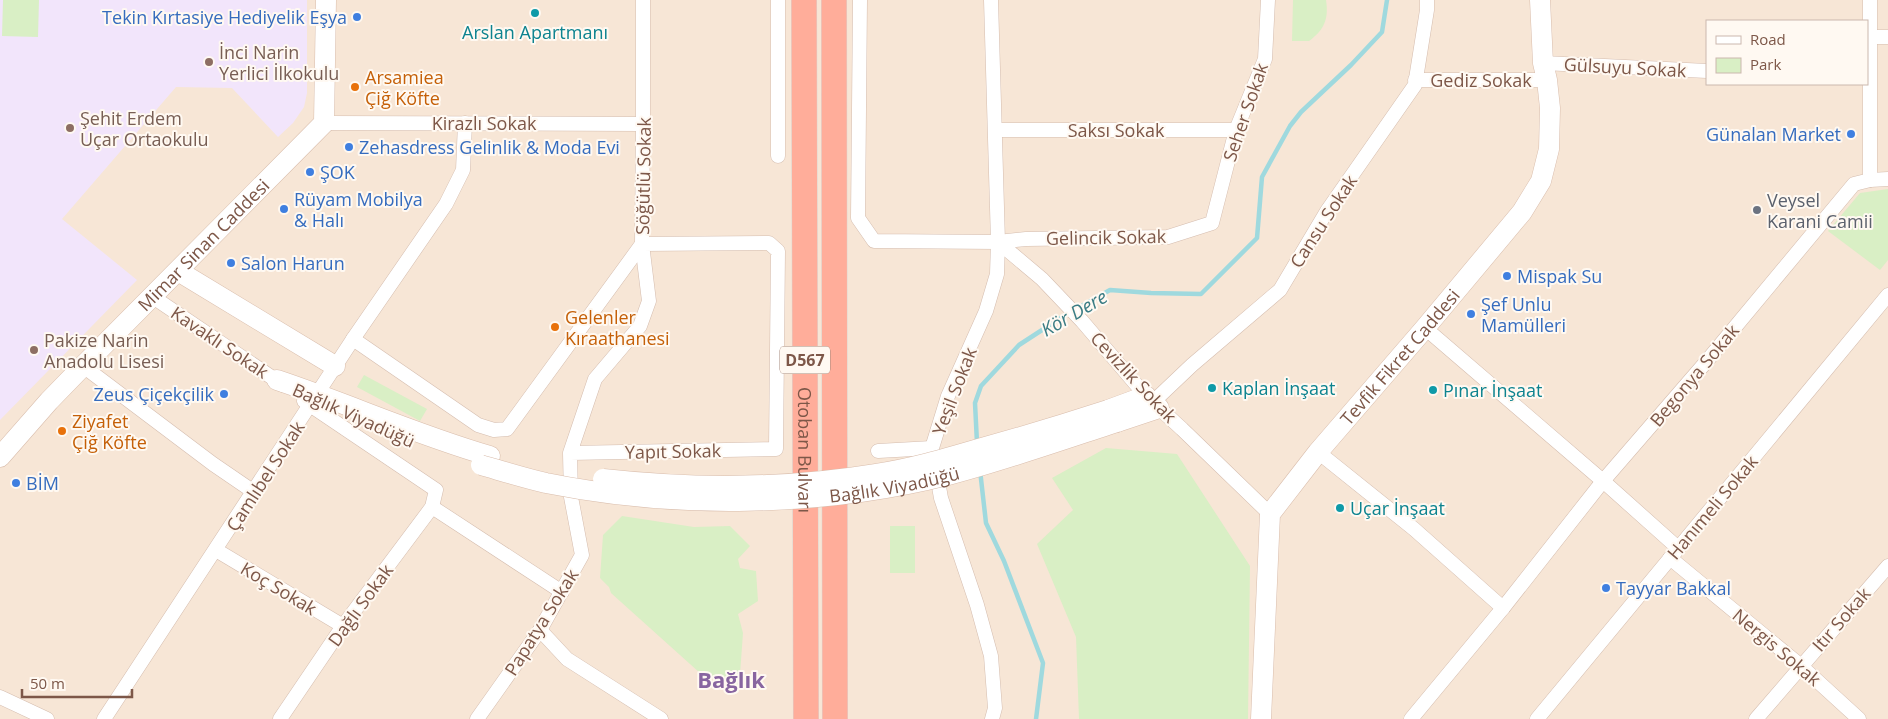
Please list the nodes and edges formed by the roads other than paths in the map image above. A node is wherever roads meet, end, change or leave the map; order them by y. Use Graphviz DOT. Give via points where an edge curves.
graph roads {
  1 [pos="326,0"];
  2 [pos="642,0"];
  3 [pos="778,0"];
  4 [pos="804,0"];
  5 [pos="834,0"];
  6 [pos="860,0"];
  7 [pos="991,0"];
  8 [pos="1268,0"];
  9 [pos="1427,0"];
  10 [pos="1540,0"];
  11 [pos="1870,0"];
  12 [pos="1870,37"];
  13 [pos="1888,37"];
  14 [pos="1545,72"];
  15 [pos="1706,72"];
  16 [pos="1869,79"];
  17 [pos="1415,80"];
  18 [pos="324,122"];
  19 [pos="465,123"];
  20 [pos="644,124"];
  21 [pos="996,130"];
  22 [pos="1236,130"];
  23 [pos="778,156"];
  24 [pos="1888,178"];
  25 [pos="1870,180"];
  26 [pos="1212,223"];
  27 [pos="998,242"];
  28 [pos="642,244"];
  29 [pos="178,271"];
  30 [pos="1888,295"];
  31 [pos="153,297"];
  32 [pos="1425,328"];
  33 [pos="354,339"];
  34 [pos="83,366"];
  35 [pos="335,366"];
  36 [pos="277,380"];
  37 [pos="314,400"];
  38 [pos="1153,402"];
  39 [pos="932,448"];
  40 [pos="878,451"];
  41 [pos="1318,452"];
  42 [pos="570,453"];
  43 [pos="0,457"];
  44 [pos="1603,481"];
  45 [pos="254,492"];
  46 [pos="432,507"];
  47 [pos="1270,514"];
  48 [pos="216,550"];
  49 [pos="1674,553"];
  50 [pos="1888,566"];
  51 [pos="562,592"];
  52 [pos="1503,608"];
  53 [pos="343,626"];
  54 [pos="540,630"];
  55 [pos="1801,666"];
  56 [pos="0,697"];
  57 [pos="47,719"];
  58 [pos="104,719"];
  59 [pos="280,719"];
  60 [pos="478,719"];
  61 [pos="660,719"];
  62 [pos="806,719"];
  63 [pos="835,719"];
  64 [pos="992,719"];
  65 [pos="1261,719"];
  66 [pos="1411,719"];
  67 [pos="1538,719"];
  68 [pos="1756,719"];
  69 [pos="1859,719"];
  1 -- 18 [label="street"];
  2 -- 20 [label="street, Söğütlü Sokak"];
  3 -- 23 [label="street"];
  4 -- 62 [label="highway, Otoban Bulvarı / D567"];
  5 -- 63 [label="highway, Otoban Bulvarı / D567"];
  6 -- 27 [label="street, Gelincik Sokak" via="858,218 874,241"];
  7 -- 21 [label="street"];
  8 -- 22 [label="street, Seher Sokak" via="1265,59"];
  9 -- 17 [label="street, Cansu Sokak"];
  10 -- 14 [label="street, Tevfik Fikret Caddesi"];
  11 -- 12 [label="street"];
  12 -- 13 [label="street"];
  12 -- 16 [label="street"];
  14 -- 15 [label="street, Gülsuyu Sokak"];
  14 -- 17 [label="street, Gediz Sokak"];
  14 -- 32 [label="street, Tevfik Fikret Caddesi" via="1550,108 1550,149 1541,181 1522,212"];
  16 -- 25 [label="street"];
  17 -- 38 [label="street, Cansu Sokak" via="1400,108 1327,211 1280,290"];
  18 -- 19 [label="street, Kirazlı Sokak"];
  18 -- 29 [label="street, Mimar Sinan Caddesi"];
  19 -- 20 [label="street, Kirazlı Sokak"];
  19 -- 33 [label="street, Çamlıbel Sokak" via="463,170 446,204"];
  20 -- 28 [label="street, Söğütlü Sokak"];
  21 -- 22 [label="street, Saksı Sokak"];
  21 -- 27 [label="street"];
  22 -- 26 [label="street, Seher Sokak"];
  24 -- 25 [label="street, Begonya Sokak"];
  25 -- 44 [label="street, Begonya Sokak" via="1854,184"];
  26 -- 27 [label="street, Gelincik Sokak" via="1168,237"];
  27 -- 38 [label="street, Cevizlik Sokak" via="1042,279"];
  27 -- 39 [label="street, Yeşil Sokak" via="997,274 986,311 948,396"];
  28 -- 33 [label="street, Söğütlü Sokak" via="507,429 494,430 478,425"];
  28 -- 42 [label="street, Papatya Sokak" via="649,301 640,326 595,379"];
  28 -- 42 [label="street, Yapıt Sokak" via="769,243 778,251 776,449"];
  29 -- 31 [label="street, Mimar Sinan Caddesi"];
  29 -- 35 [label="street"];
  30 -- 49 [label="street, Hanımeli Sokak"];
  31 -- 34 [label="street, Mimar Sinan Caddesi"];
  31 -- 36 [label="street, Kavaklı Sokak"];
  32 -- 41 [label="street, Tevfik Fikret Caddesi"];
  32 -- 44 [label="street, Nergis Sokak"];
  33 -- 35 [label="street, Çamlıbel Sokak"];
  34 -- 43 [label="street, Mimar Sinan Caddesi"];
  34 -- 45 [label="street"];
  35 -- 37 [label="street, Çamlıbel Sokak"];
  36 -- 37 [label="street, Bağlık Viyadüğü"];
  37 -- 38 [label="street, Bağlık Viyadüğü, bridge" via="403,439 485,460 546,482 637,497 733,502 840,495 947,475"];
  37 -- 45 [label="street, Çamlıbel Sokak"];
  37 -- 46 [label="street, Dağlı Sokak" via="436,490"];
  38 -- 47 [label="street, Cevizlik Sokak"];
  39 -- 40 [label="street"];
  39 -- 64 [label="street, Yeşil Sokak" via="941,498 991,656 995,708"];
  41 -- 47 [label="street, Tevfik Fikret Caddesi"];
  41 -- 52 [label="street" via="1414,529"];
  42 -- 51 [label="street, Papatya Sokak" via="571,497 582,555"];
  44 -- 49 [label="street, Nergis Sokak"];
  44 -- 52 [label="street, Begonya Sokak"];
  45 -- 48 [label="street, Çamlıbel Sokak"];
  46 -- 51 [label="street"];
  46 -- 53 [label="street, Dağlı Sokak"];
  47 -- 65 [label="street"];
  48 -- 53 [label="street, Koç Sokak"];
  48 -- 58 [label="street, Çamlıbel Sokak"];
  49 -- 55 [label="street, Nergis Sokak"];
  49 -- 67 [label="street, Hanımeli Sokak"];
  50 -- 55 [label="street, Itır Sokak"];
  51 -- 54 [label="street, Papatya Sokak"];
  52 -- 66 [label="street, Begonya Sokak"];
  53 -- 59 [label="street, Dağlı Sokak"];
  54 -- 60 [label="street, Papatya Sokak"];
  54 -- 61 [label="street" via="567,659"];
  55 -- 68 [label="street, Itır Sokak"];
  55 -- 69 [label="street, Nergis Sokak"];
  56 -- 57 [label="street"];
}
